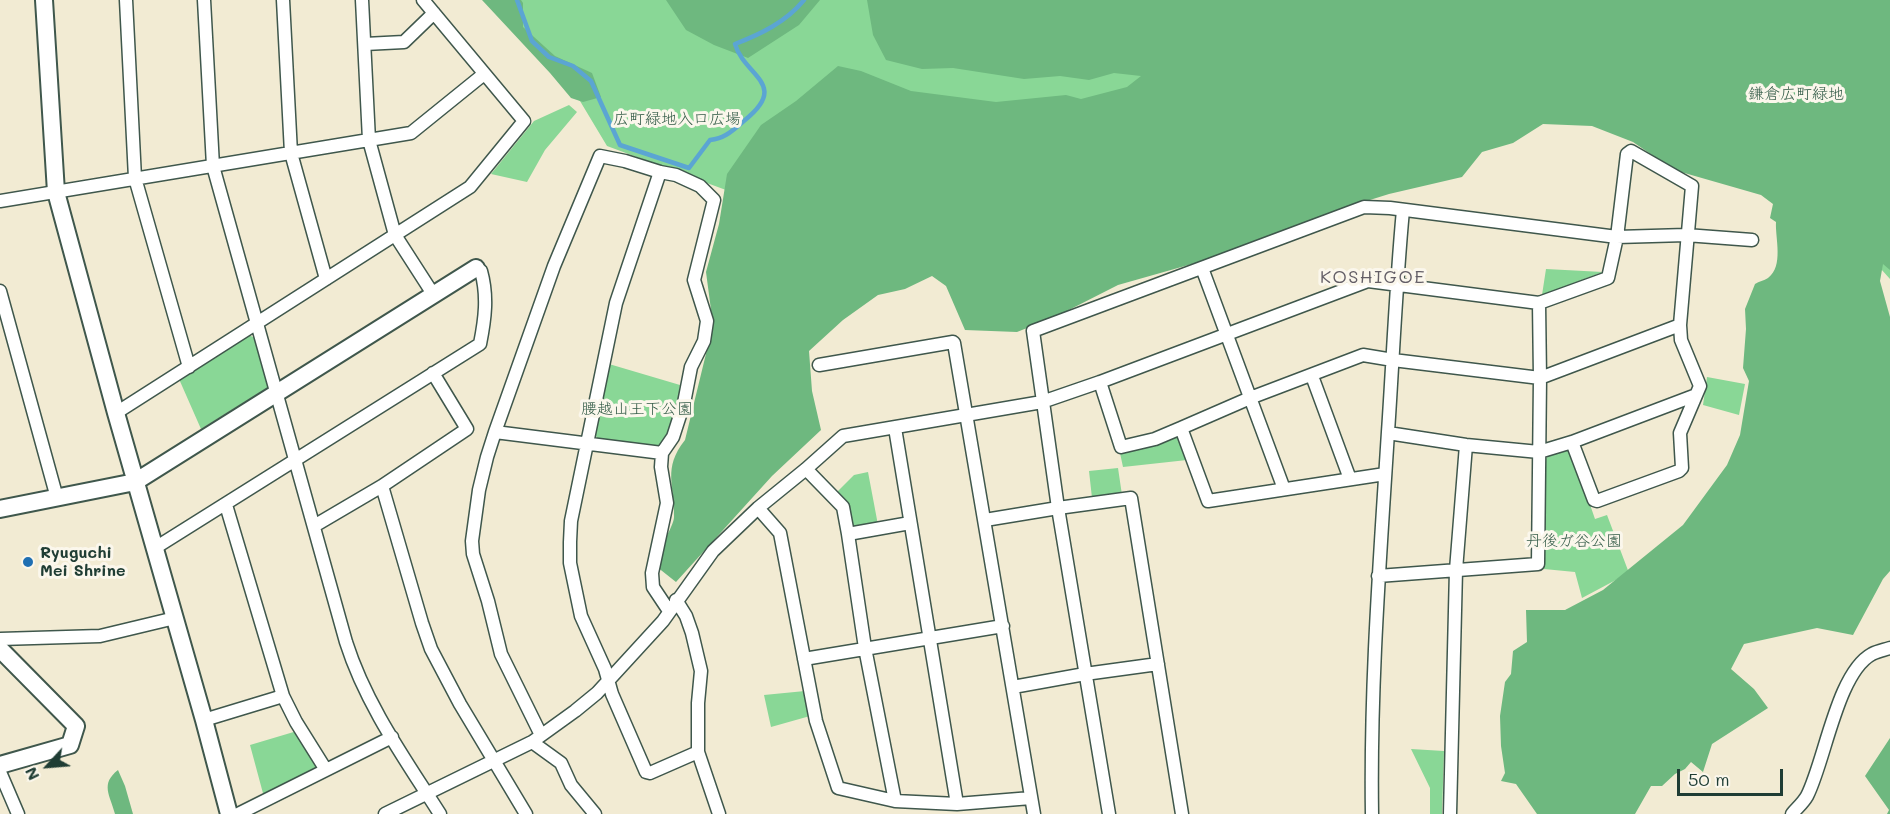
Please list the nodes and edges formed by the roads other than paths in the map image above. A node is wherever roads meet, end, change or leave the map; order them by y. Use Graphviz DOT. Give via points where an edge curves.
graph roads {
  1 [pos="44,0"];
  2 [pos="126,0"];
  3 [pos="204,0"];
  4 [pos="283,0"];
  5 [pos="362,0"];
  6 [pos="423,0"];
  7 [pos="434,13"];
  8 [pos="365,44"];
  9 [pos="484,74"];
  10 [pos="369,140"];
  11 [pos="291,153"];
  12 [pos="213,166"];
  13 [pos="660,172"];
  14 [pos="135,178"];
  15 [pos="56,192"];
  16 [pos="0,201"];
  17 [pos="1402,210"];
  18 [pos="395,235"];
  19 [pos="1686,235"];
  20 [pos="1617,237"];
  21 [pos="1752,240"];
  22 [pos="476,268"];
  23 [pos="1202,268"];
  24 [pos="326,279"];
  25 [pos="1396,285"];
  26 [pos="0,291"];
  27 [pos="433,294"];
  28 [pos="1539,303"];
  29 [pos="258,322"];
  30 [pos="1680,326"];
  31 [pos="1227,334"];
  32 [pos="1393,360"];
  33 [pos="819,365"];
  34 [pos="189,367"];
  35 [pos="433,373"];
  36 [pos="1312,376"];
  37 [pos="1540,378"];
  38 [pos="1100,382"];
  39 [pos="278,391"];
  40 [pos="1696,395"];
  41 [pos="1250,398"];
  42 [pos="1042,402"];
  43 [pos="116,413"];
  44 [pos="967,414"];
  45 [pos="895,428"];
  46 [pos="1180,428"];
  47 [pos="495,432"];
  48 [pos="1388,433"];
  49 [pos="1572,442"];
  50 [pos="587,444"];
  51 [pos="1466,445"];
  52 [pos="1539,452"];
  53 [pos="662,453"];
  54 [pos="295,459"];
  55 [pos="806,470"];
  56 [pos="1385,474"];
  57 [pos="1350,479"];
  58 [pos="135,482"];
  59 [pos="382,486"];
  60 [pos="1284,489"];
  61 [pos="57,498"];
  62 [pos="226,505"];
  63 [pos="758,508"];
  64 [pos="1058,508"];
  65 [pos="0,509"];
  66 [pos="986,520"];
  67 [pos="910,523"];
  68 [pos="314,526"];
  69 [pos="848,534"];
  70 [pos="156,548"];
  71 [pos="1456,570"];
  72 [pos="1378,576"];
  73 [pos="676,600"];
  74 [pos="669,611"];
  75 [pos="175,618"];
  76 [pos="1003,626"];
  77 [pos="929,638"];
  78 [pos="0,639"];
  79 [pos="865,648"];
  80 [pos="1890,648"];
  81 [pos="0,649"];
  82 [pos="804,659"];
  83 [pos="1158,664"];
  84 [pos="1085,674"];
  85 [pos="608,681"];
  86 [pos="1013,687"];
  87 [pos="283,696"];
  88 [pos="204,720"];
  89 [pos="392,737"];
  90 [pos="537,738"];
  91 [pos="698,752"];
  92 [pos="494,761"];
  93 [pos="2,764"];
  94 [pos="326,770"];
  95 [pos="427,793"];
  96 [pos="1031,798"];
  97 [pos="895,801"];
  98 [pos="957,804"];
  99 [pos="18,814"];
  100 [pos="229,814"];
  101 [pos="238,814"];
  102 [pos="386,814"];
  103 [pos="440,814"];
  104 [pos="526,814"];
  105 [pos="595,814"];
  106 [pos="719,814"];
  107 [pos="1034,814"];
  108 [pos="1109,814"];
  109 [pos="1182,814"];
  110 [pos="1372,814"];
  111 [pos="1450,814"];
  112 [pos="1792,814"];
  1 -- 15 [label="street"];
  2 -- 14 [label="street"];
  3 -- 12 [label="street"];
  4 -- 11 [label="street"];
  5 -- 8 [label="street"];
  6 -- 7 [label="street"];
  7 -- 8 [label="street" via="404,42"];
  7 -- 9 [label="street"];
  8 -- 10 [label="street"];
  9 -- 10 [label="street" via="411,133"];
  9 -- 18 [label="street" via="524,121 470,187"];
  10 -- 11 [label="street"];
  10 -- 18 [label="street"];
  11 -- 12 [label="street"];
  11 -- 24 [label="street"];
  12 -- 14 [label="street"];
  12 -- 29 [label="street"];
  13 -- 47 [label="street" via="600,156 554,266"];
  13 -- 50 [label="street" via="616,303"];
  13 -- 53 [label="street" via="676,174 700,186 714,200 694,280 707,321 704,341 691,367 673,437"];
  14 -- 15 [label="street"];
  14 -- 34 [label="street"];
  15 -- 16 [label="street"];
  15 -- 43 [label="street"];
  17 -- 20 [label="street"];
  17 -- 23 [label="street" via="1364,207"];
  17 -- 25 [label="street"];
  18 -- 24 [label="street"];
  18 -- 27 [label="street"];
  19 -- 20 [label="street"];
  19 -- 20 [label="street" via="1692,186 1631,151 1627,154"];
  19 -- 21 [label="street"];
  19 -- 30 [label="street"];
  20 -- 28 [label="street" via="1608,278"];
  22 -- 27 [label="street"];
  22 -- 35 [label="street" via="481,271 485,287 480,344"];
  23 -- 31 [label="street"];
  23 -- 42 [label="street" via="1033,331"];
  24 -- 29 [label="street"];
  25 -- 28 [label="street"];
  25 -- 31 [label="street" via="1368,281"];
  25 -- 32 [label="street"];
  26 -- 61 [label="street"];
  27 -- 39 [label="street"];
  28 -- 37 [label="street"];
  29 -- 34 [label="street"];
  29 -- 39 [label="street"];
  30 -- 37 [label="street"];
  30 -- 40 [label="street" via="1681,339 1700,386"];
  31 -- 38 [label="street"];
  31 -- 41 [label="street"];
  32 -- 36 [label="street" via="1363,355"];
  32 -- 37 [label="street"];
  32 -- 48 [label="street"];
  33 -- 44 [label="street" via="953,342"];
  34 -- 43 [label="street"];
  35 -- 54 [label="street"];
  35 -- 59 [label="street" via="467,429"];
  36 -- 41 [label="street"];
  36 -- 57 [label="street"];
  37 -- 52 [label="street"];
  38 -- 42 [label="street"];
  38 -- 46 [label="street" via="1121,447"];
  39 -- 54 [label="street"];
  39 -- 58 [label="street"];
  40 -- 49 [label="street"];
  40 -- 49 [label="street" via="1680,433 1679,471 1597,501"];
  41 -- 46 [label="street"];
  41 -- 60 [label="street"];
  42 -- 44 [label="street"];
  42 -- 64 [label="street"];
  43 -- 58 [label="street"];
  44 -- 45 [label="street"];
  44 -- 66 [label="street"];
  45 -- 55 [label="street" via="843,436"];
  45 -- 67 [label="street"];
  46 -- 60 [label="street" via="1208,501"];
  47 -- 50 [label="street"];
  47 -- 90 [label="street" via="479,490 471,541 501,654"];
  48 -- 51 [label="street"];
  48 -- 56 [label="street"];
  49 -- 52 [label="street"];
  50 -- 53 [label="street"];
  50 -- 85 [label="street" via="571,521 570,563 581,616"];
  51 -- 52 [label="street"];
  51 -- 71 [label="street"];
  52 -- 71 [label="street" via="1538,564"];
  53 -- 74 [label="street" via="667,503 652,573 653,587"];
  54 -- 62 [label="street"];
  54 -- 68 [label="street"];
  55 -- 63 [label="street"];
  55 -- 69 [label="street" via="843,507"];
  56 -- 57 [label="street"];
  56 -- 72 [label="street"];
  57 -- 60 [label="street"];
  58 -- 61 [label="street"];
  58 -- 70 [label="street"];
  59 -- 68 [label="street"];
  59 -- 92 [label="street" via="431,649"];
  61 -- 65 [label="street"];
  62 -- 70 [label="street"];
  62 -- 87 [label="street"];
  63 -- 73 [label="street" via="714,551"];
  63 -- 82 [label="street" via="780,533"];
  64 -- 66 [label="street"];
  64 -- 83 [label="street" via="1131,498"];
  64 -- 84 [label="street"];
  66 -- 76 [label="street"];
  67 -- 69 [label="street"];
  67 -- 77 [label="street"];
  68 -- 89 [label="street" via="353,663"];
  69 -- 79 [label="street"];
  70 -- 75 [label="street"];
  71 -- 72 [label="street"];
  71 -- 111 [label="street"];
  72 -- 110 [label="street"];
  73 -- 74 [label="street"];
  73 -- 91 [label="street" via="692,633 701,671"];
  74 -- 85 [label="street"];
  75 -- 78 [label="street" via="100,636"];
  75 -- 88 [label="street"];
  76 -- 77 [label="street"];
  76 -- 86 [label="street"];
  77 -- 79 [label="street"];
  77 -- 98 [label="street"];
  79 -- 82 [label="street"];
  79 -- 97 [label="street"];
  80 -- 112 [label="street" via="1872,654 1858,666 1829,728 1806,798"];
  81 -- 93 [label="street" via="76,726 70,745"];
  82 -- 97 [label="street" via="816,721 838,788"];
  83 -- 84 [label="street"];
  83 -- 109 [label="street"];
  84 -- 86 [label="street"];
  84 -- 108 [label="street"];
  85 -- 90 [label="street"];
  85 -- 91 [label="street" via="646,772"];
  86 -- 96 [label="street"];
  87 -- 88 [label="street"];
  87 -- 94 [label="street"];
  88 -- 100 [label="street"];
  89 -- 94 [label="street"];
  89 -- 95 [label="street"];
  90 -- 92 [label="street"];
  90 -- 105 [label="street" via="561,763 571,785"];
  91 -- 106 [label="street"];
  92 -- 95 [label="street"];
  92 -- 104 [label="street"];
  93 -- 99 [label="street"];
  94 -- 101 [label="street"];
  95 -- 102 [label="street"];
  95 -- 103 [label="street"];
  96 -- 98 [label="street"];
  96 -- 107 [label="street"];
  97 -- 98 [label="street"];
}
